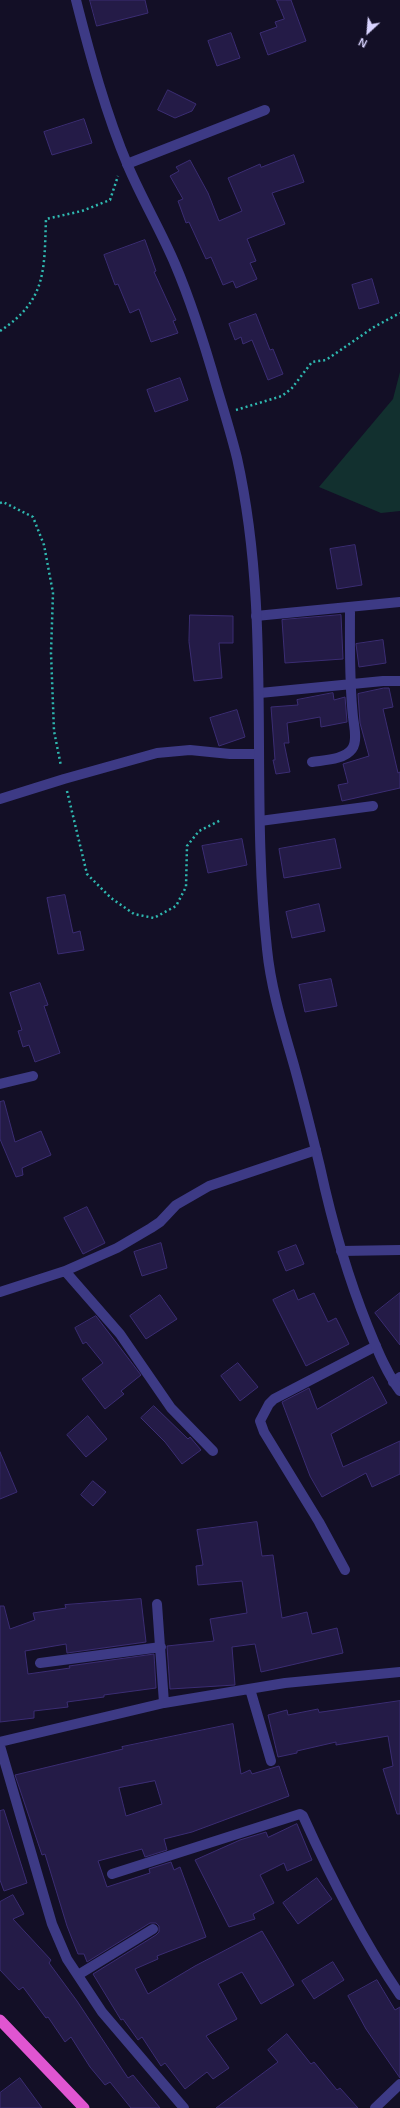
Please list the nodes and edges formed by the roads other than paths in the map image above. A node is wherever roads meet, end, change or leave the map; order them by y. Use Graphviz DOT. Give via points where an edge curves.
graph roads {
  1 [pos="76,0"];
  2 [pos="265,110"];
  3 [pos="127,164"];
  4 [pos="400,602"];
  5 [pos="350,607"];
  6 [pos="256,616"];
  7 [pos="400,681"];
  8 [pos="351,684"];
  9 [pos="260,693"];
  10 [pos="258,754"];
  11 [pos="312,762"];
  12 [pos="0,799"];
  13 [pos="374,806"];
  14 [pos="260,821"];
  15 [pos="33,1076"];
  16 [pos="0,1084"];
  17 [pos="316,1150"];
  18 [pos="341,1250"];
  19 [pos="400,1250"];
  20 [pos="64,1271"];
  21 [pos="0,1292"];
  22 [pos="376,1346"];
  23 [pos="396,1380"];
  24 [pos="400,1391"];
  25 [pos="212,1451"];
  26 [pos="345,1570"];
  27 [pos="157,1604"];
  28 [pos="160,1647"];
  29 [pos="40,1663"];
  30 [pos="400,1672"];
  31 [pos="250,1689"];
  32 [pos="164,1703"];
  33 [pos="0,1742"];
  34 [pos="0,1746"];
  35 [pos="271,1761"];
  36 [pos="112,1874"];
  37 [pos="153,1929"];
  38 [pos="78,1975"];
  39 [pos="400,1994"];
  40 [pos="0,2020"];
  41 [pos="400,2084"];
  42 [pos="84,2108"];
  43 [pos="184,2108"];
  44 [pos="376,2108"];
  1 -- 3 [label="street" via="92,61"];
  2 -- 3 [label="street"];
  3 -- 6 [label="street" via="176,265 202,337 237,458 249,533"];
  4 -- 5 [label="street"];
  5 -- 6 [label="street"];
  5 -- 8 [label="street"];
  6 -- 9 [label="street"];
  7 -- 8 [label="street"];
  8 -- 9 [label="street"];
  8 -- 11 [label="street" via="355,740 352,749 341,757"];
  9 -- 10 [label="street"];
  10 -- 12 [label="street" via="190,750 157,753"];
  10 -- 14 [label="street"];
  13 -- 14 [label="street"];
  14 -- 17 [label="street" via="261,875 267,952 273,988"];
  15 -- 16 [label="street"];
  17 -- 18 [label="street"];
  17 -- 20 [label="street" via="209,1186 176,1205 160,1222 117,1248"];
  18 -- 19 [label="street"];
  18 -- 22 [label="street" via="350,1282"];
  20 -- 21 [label="street"];
  20 -- 25 [label="street" via="120,1334 171,1408"];
  22 -- 23 [label="street"];
  22 -- 26 [label="street" via="274,1399 260,1420 264,1432"];
  23 -- 24 [label="street"];
  27 -- 28 [label="street"];
  28 -- 29 [label="street"];
  28 -- 32 [label="street"];
  30 -- 31 [label="street"];
  31 -- 32 [label="street"];
  31 -- 35 [label="street"];
  32 -- 33 [label="street"];
  34 -- 38 [label="street" via="52,1924 67,1959"];
  36 -- 39 [label="street" via="300,1814 332,1880"];
  37 -- 38 [label="street"];
  38 -- 43 [label="street" via="102,2012"];
  40 -- 42 [label="highway"];
  41 -- 44 [label="street"];
}
